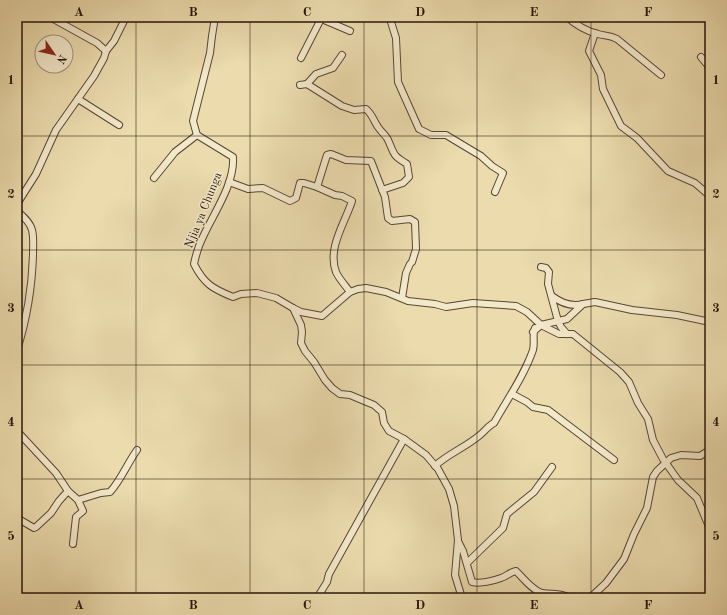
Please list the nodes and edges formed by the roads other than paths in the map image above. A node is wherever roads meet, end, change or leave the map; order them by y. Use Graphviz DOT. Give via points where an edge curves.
graph roads {
  1 [pos="50,17"];
  2 [pos="126,17"];
  3 [pos="215,17"];
  4 [pos="391,17"];
  5 [pos="567,17"];
  6 [pos="320,18"];
  7 [pos="350,31"];
  8 [pos="595,33"];
  9 [pos="106,51"];
  10 [pos="342,55"];
  11 [pos="701,57"];
  12 [pos="301,58"];
  13 [pos="710,68"];
  14 [pos="661,75"];
  15 [pos="78,99"];
  16 [pos="119,125"];
  17 [pos="197,135"];
  18 [pos="154,178"];
  19 [pos="229,182"];
  20 [pos="317,187"];
  21 [pos="382,190"];
  22 [pos="495,192"];
  23 [pos="710,196"];
  24 [pos="17,204"];
  25 [pos="17,211"];
  26 [pos="541,267"];
  27 [pos="350,292"];
  28 [pos="552,296"];
  29 [pos="402,298"];
  30 [pos="583,304"];
  31 [pos="293,308"];
  32 [pos="558,321"];
  33 [pos="710,322"];
  34 [pos="540,323"];
  35 [pos="567,334"];
  36 [pos="17,350"];
  37 [pos="512,394"];
  38 [pos="17,431"];
  39 [pos="404,439"];
  40 [pos="710,448"];
  41 [pos="137,450"];
  42 [pos="614,460"];
  43 [pos="665,462"];
  44 [pos="435,466"];
  45 [pos="552,467"];
  46 [pos="68,491"];
  47 [pos="78,500"];
  48 [pos="17,518"];
  49 [pos="710,529"];
  50 [pos="458,540"];
  51 [pos="73,544"];
  52 [pos="467,563"];
  53 [pos="317,598"];
  54 [pos="462,598"];
  55 [pos="569,598"];
  56 [pos="590,598"];
  1 -- 9 [label="street" via="97,43"];
  2 -- 9 [label="street"];
  3 -- 17 [label="street" via="210,53 193,121"];
  4 -- 22 [label="street" via="396,38 398,82 419,129 431,134 446,135 482,156 504,173"];
  5 -- 8 [label="street" via="576,25"];
  6 -- 7 [label="street"];
  6 -- 12 [label="street"];
  8 -- 14 [label="street" via="617,39"];
  8 -- 23 [label="street" via="589,51 621,126 637,138 668,171 695,183"];
  9 -- 15 [label="street"];
  10 -- 21 [label="street" via="333,68 316,74 304,84 342,106 354,110 366,109 370,112 398,159 408,164 409,177 403,183"];
  11 -- 13 [label="street"];
  15 -- 16 [label="street"];
  15 -- 24 [label="street" via="56,130 36,174"];
  17 -- 18 [label="street" via="175,152"];
  17 -- 19 [label="street, Njia ya Chunga" via="233,157"];
  19 -- 20 [label="street" via="248,189 264,188 290,201 296,198 300,183"];
  19 -- 31 [label="street, Njia ya Chunga" via="199,246 194,264 199,275 212,288 233,297 257,293 276,298"];
  20 -- 21 [label="street" via="327,155 331,154 346,160 371,161"];
  20 -- 27 [label="street" via="352,201 334,247 337,272"];
  21 -- 29 [label="street" via="388,218 392,221 410,218 415,222 416,249 406,273"];
  25 -- 36 [label="street" via="29,223 33,244 32,277"];
  26 -- 28 [label="street" via="549,272 548,284"];
  27 -- 29 [label="street" via="366,288"];
  27 -- 31 [label="street, Njia ya Chunga" via="322,316"];
  28 -- 30 [label="street" via="567,304"];
  28 -- 32 [label="street"];
  29 -- 34 [label="street" via="446,307 473,303 516,306"];
  30 -- 32 [label="street" via="567,319"];
  30 -- 33 [label="street" via="595,302"];
  31 -- 39 [label="street" via="301,325 301,343 325,380 340,394 350,395 374,405 382,412 389,431"];
  32 -- 34 [label="street"];
  32 -- 35 [label="street"];
  34 -- 35 [label="street" via="559,334"];
  34 -- 37 [label="street" via="533,332 534,349"];
  35 -- 43 [label="street" via="578,337 629,382 648,419 653,440"];
  37 -- 42 [label="street" via="533,407 548,410"];
  37 -- 44 [label="street" via="494,422 480,435"];
  38 -- 46 [label="street" via="56,473"];
  39 -- 44 [label="street" via="426,455"];
  39 -- 53 [label="street"];
  40 -- 43 [label="street" via="700,456 677,456"];
  41 -- 47 [label="street" via="110,492"];
  43 -- 49 [label="street" via="678,480 697,498"];
  43 -- 56 [label="street" via="653,478 647,508 624,558 606,584"];
  44 -- 50 [label="street" via="449,489"];
  45 -- 52 [label="street" via="534,492 507,514 503,528"];
  46 -- 47 [label="street"];
  46 -- 48 [label="street" via="36,527"];
  47 -- 51 [label="street" via="83,511 76,517"];
  50 -- 52 [label="street"];
  50 -- 54 [label="street" via="455,575"];
  52 -- 55 [label="street" via="472,582 496,580 516,571 540,593 562,594"];
}
